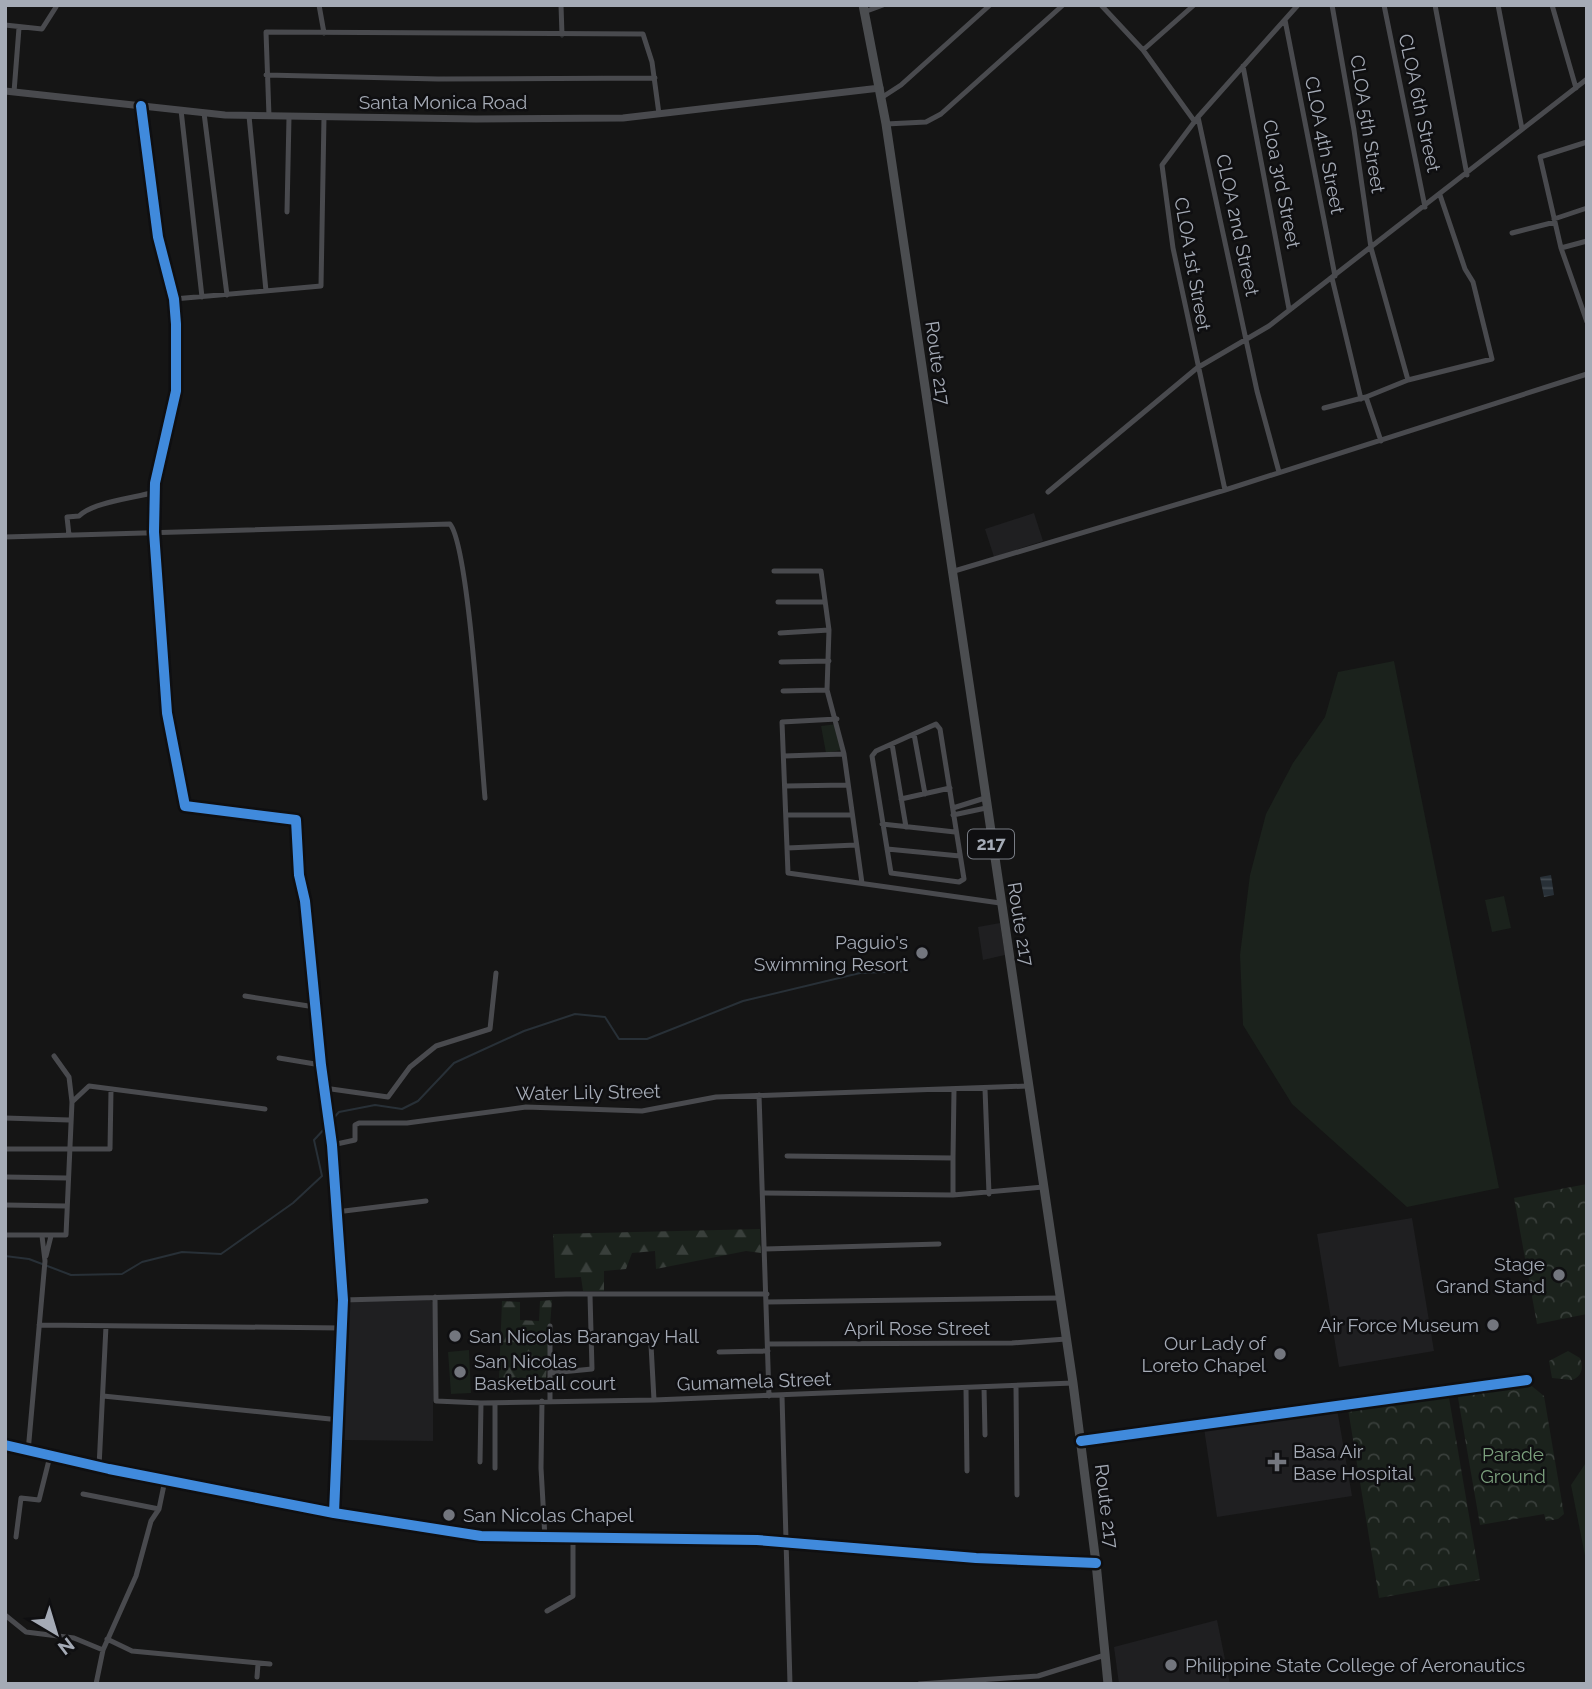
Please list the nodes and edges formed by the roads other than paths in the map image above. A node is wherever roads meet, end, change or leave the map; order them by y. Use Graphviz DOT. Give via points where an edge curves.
graph roads {
  1 [pos="319,5"];
  2 [pos="561,5"];
  3 [pos="883,5"];
  4 [pos="990,5"];
  5 [pos="1063,5"];
  6 [pos="1101,5"];
  7 [pos="1194,5"];
  8 [pos="1298,5"];
  9 [pos="1332,5"];
  10 [pos="1384,5"];
  11 [pos="1435,5"];
  12 [pos="1498,5"];
  13 [pos="1552,5"];
  14 [pos="56,7"];
  15 [pos="864,8"];
  16 [pos="1284,20"];
  17 [pos="5,25"];
  18 [pos="19,28"];
  19 [pos="324,33"];
  20 [pos="562,35"];
  21 [pos="1143,50"];
  22 [pos="1243,66"];
  23 [pos="266,75"];
  24 [pos="655,78"];
  25 [pos="1587,79"];
  26 [pos="1576,88"];
  27 [pos="5,91"];
  28 [pos="15,92"];
  29 [pos="881,93"];
  30 [pos="141,106"];
  31 [pos="181,110"];
  32 [pos="204,113"];
  33 [pos="659,114"];
  34 [pos="248,116"];
  35 [pos="269,116"];
  36 [pos="289,117"];
  37 [pos="324,117"];
  38 [pos="1196,119"];
  39 [pos="886,124"];
  40 [pos="1522,130"];
  41 [pos="1587,142"];
  42 [pos="1467,175"];
  43 [pos="1440,195"];
  44 [pos="1425,207"];
  45 [pos="1587,208"];
  46 [pos="288,212"];
  47 [pos="1554,220"];
  48 [pos="1512,233"];
  49 [pos="1587,241"];
  50 [pos="1371,248"];
  51 [pos="1561,248"];
  52 [pos="1333,277"];
  53 [pos="266,291"];
  54 [pos="227,295"];
  55 [pos="202,297"];
  56 [pos="174,299"];
  57 [pos="1289,309"];
  58 [pos="1587,322"];
  59 [pos="1246,339"];
  60 [pos="1197,369"];
  61 [pos="1587,374"];
  62 [pos="1408,380"];
  63 [pos="1364,398"];
  64 [pos="1324,408"];
  65 [pos="1381,441"];
  66 [pos="1279,472"];
  67 [pos="1225,490"];
  68 [pos="155,492"];
  69 [pos="1048,492"];
  70 [pos="154,532"];
  71 [pos="69,535"];
  72 [pos="5,537"];
  73 [pos="774,571"];
  74 [pos="951,572"];
  75 [pos="825,602"];
  76 [pos="778,603"];
  77 [pos="829,630"];
  78 [pos="780,633"];
  79 [pos="829,661"];
  80 [pos="781,662"];
  81 [pos="827,690"];
  82 [pos="783,691"];
  83 [pos="836,719"];
  84 [pos="914,734"];
  85 [pos="892,744"];
  86 [pos="844,754"];
  87 [pos="784,756"];
  88 [pos="786,786"];
  89 [pos="847,786"];
  90 [pos="950,788"];
  91 [pos="925,793"];
  92 [pos="485,798"];
  93 [pos="901,799"];
  94 [pos="985,803"];
  95 [pos="953,808"];
  96 [pos="787,815"];
  97 [pos="850,815"];
  98 [pos="953,815"];
  99 [pos="882,824"];
  100 [pos="906,827"];
  101 [pos="956,832"];
  102 [pos="856,845"];
  103 [pos="787,848"];
  104 [pos="887,849"];
  105 [pos="960,856"];
  106 [pos="862,883"];
  107 [pos="1000,903"];
  108 [pos="496,973"];
  109 [pos="245,996"];
  110 [pos="315,1007"];
  111 [pos="54,1056"];
  112 [pos="279,1058"];
  113 [pos="321,1065"];
  114 [pos="1028,1086"];
  115 [pos="324,1088"];
  116 [pos="985,1089"];
  117 [pos="111,1090"];
  118 [pos="954,1090"];
  119 [pos="760,1095"];
  120 [pos="72,1102"];
  121 [pos="265,1109"];
  122 [pos="5,1118"];
  123 [pos="69,1120"];
  124 [pos="332,1145"];
  125 [pos="68,1148"];
  126 [pos="5,1149"];
  127 [pos="787,1156"];
  128 [pos="953,1158"];
  129 [pos="5,1177"];
  130 [pos="67,1178"];
  131 [pos="1043,1187"];
  132 [pos="765,1193"];
  133 [pos="989,1194"];
  134 [pos="953,1195"];
  135 [pos="426,1201"];
  136 [pos="5,1205"];
  137 [pos="66,1206"];
  138 [pos="336,1212"];
  139 [pos="5,1235"];
  140 [pos="42,1236"];
  141 [pos="51,1236"];
  142 [pos="939,1244"];
  143 [pos="765,1249"];
  144 [pos="45,1262"];
  145 [pos="766,1294"];
  146 [pos="590,1295"];
  147 [pos="435,1297"];
  148 [pos="1060,1297"];
  149 [pos="343,1300"];
  150 [pos="767,1302"];
  151 [pos="40,1325"];
  152 [pos="106,1326"];
  153 [pos="550,1326"];
  154 [pos="343,1328"];
  155 [pos="1066,1339"];
  156 [pos="651,1345"];
  157 [pos="768,1348"];
  158 [pos="719,1352"];
  159 [pos="551,1373"];
  160 [pos="1073,1383"];
  161 [pos="1016,1386"];
  162 [pos="985,1387"];
  163 [pos="966,1388"];
  164 [pos="103,1396"];
  165 [pos="769,1396"];
  166 [pos="782,1396"];
  167 [pos="654,1400"];
  168 [pos="542,1401"];
  169 [pos="550,1401"];
  170 [pos="495,1403"];
  171 [pos="481,1404"];
  172 [pos="340,1420"];
  173 [pos="985,1435"];
  174 [pos="5,1445"];
  175 [pos="28,1452"];
  176 [pos="50,1456"];
  177 [pos="480,1462"];
  178 [pos="99,1466"];
  179 [pos="495,1468"];
  180 [pos="967,1471"];
  181 [pos="165,1480"];
  182 [pos="83,1494"];
  183 [pos="1017,1495"];
  184 [pos="159,1509"];
  185 [pos="334,1513"];
  186 [pos="16,1536"];
  187 [pos="545,1538"];
  188 [pos="573,1538"];
  189 [pos="787,1542"];
  190 [pos="1096,1563"];
  191 [pos="547,1611"];
  192 [pos="5,1615"];
  193 [pos="107,1639"];
  194 [pos="103,1650"];
  195 [pos="1105,1654"];
  196 [pos="258,1664"];
  197 [pos="270,1664"];
  198 [pos="257,1677"];
  199 [pos="96,1684"];
  200 [pos="790,1684"];
  201 [pos="919,1684"];
  202 [pos="1108,1684"];
  1 -- 19 [label="street"];
  2 -- 20 [label="street"];
  3 -- 15 [label="street"];
  4 -- 29 [label="street" via="901,85"];
  5 -- 39 [label="street" via="941,114 926,122"];
  6 -- 21 [label="street"];
  7 -- 21 [label="street"];
  8 -- 16 [label="street"];
  9 -- 50 [label="street, CLOA 5th Street"];
  10 -- 44 [label="street, CLOA 6th Street"];
  11 -- 42 [label="street"];
  12 -- 40 [label="street"];
  13 -- 26 [label="street"];
  14 -- 18 [label="street" via="42,29"];
  15 -- 29 [label="main road, Route 217 / 217"];
  16 -- 22 [label="street"];
  16 -- 52 [label="street, CLOA 4th Street"];
  17 -- 18 [label="street"];
  18 -- 28 [label="street"];
  19 -- 20 [label="street"];
  19 -- 23 [label="street" via="266,32"];
  20 -- 24 [label="street" via="643,34"];
  21 -- 38 [label="street"];
  22 -- 38 [label="street"];
  22 -- 57 [label="street, Cloa 3rd Street"];
  23 -- 24 [label="street"];
  23 -- 35 [label="street"];
  24 -- 33 [label="street"];
  25 -- 26 [label="street"];
  26 -- 40 [label="street"];
  27 -- 28 [label="street, Santa Monica Road"];
  28 -- 30 [label="street, Santa Monica Road"];
  29 -- 33 [label="street, Santa Monica Road"];
  29 -- 39 [label="main road, Route 217 / 217"];
  30 -- 31 [label="street, Santa Monica Road"];
  30 -- 56 [label="street" via="158,237"];
  31 -- 32 [label="street, Santa Monica Road"];
  31 -- 55 [label="street"];
  32 -- 34 [label="street, Santa Monica Road"];
  32 -- 54 [label="street"];
  33 -- 37 [label="street, Santa Monica Road"];
  34 -- 35 [label="street, Santa Monica Road"];
  34 -- 53 [label="street"];
  35 -- 36 [label="street, Santa Monica Road"];
  36 -- 37 [label="street, Santa Monica Road"];
  36 -- 46 [label="street"];
  37 -- 53 [label="street" via="322,282 317,288"];
  38 -- 59 [label="street, CLOA 2nd Street"];
  38 -- 60 [label="street, CLOA 1st Street" via="1162,165"];
  39 -- 74 [label="main road, Route 217 / 217"];
  40 -- 42 [label="street"];
  41 -- 47 [label="street" via="1540,157"];
  42 -- 43 [label="street"];
  43 -- 44 [label="street"];
  43 -- 62 [label="street" via="1473,282 1492,359"];
  44 -- 50 [label="street"];
  45 -- 47 [label="street"];
  47 -- 48 [label="street"];
  47 -- 51 [label="street"];
  49 -- 51 [label="street"];
  50 -- 52 [label="street"];
  50 -- 62 [label="street, CLOA 5th Street"];
  51 -- 58 [label="street"];
  52 -- 57 [label="street"];
  52 -- 63 [label="street, CLOA 4th Street"];
  53 -- 54 [label="street"];
  54 -- 55 [label="street"];
  55 -- 56 [label="street"];
  56 -- 68 [label="street" via="176,391"];
  57 -- 59 [label="street"];
  59 -- 60 [label="street"];
  59 -- 66 [label="street, CLOA 2nd Street"];
  60 -- 67 [label="street, CLOA 1st Street"];
  60 -- 69 [label="street"];
  61 -- 65 [label="street"];
  62 -- 63 [label="street"];
  63 -- 64 [label="street"];
  63 -- 65 [label="street, CLOA 4th Street"];
  65 -- 66 [label="street"];
  66 -- 67 [label="street"];
  67 -- 74 [label="street"];
  68 -- 70 [label="street"];
  68 -- 71 [label="street" via="67,517"];
  70 -- 71 [label="street"];
  70 -- 92 [label="street" via="450,524 457,537 466,600"];
  70 -- 110 [label="street" via="167,712 185,806 296,820"];
  71 -- 72 [label="street"];
  73 -- 75 [label="street" via="821,571"];
  74 -- 94 [label="main road, Route 217 / 217"];
  75 -- 76 [label="street"];
  75 -- 77 [label="street"];
  77 -- 78 [label="street"];
  77 -- 79 [label="street"];
  79 -- 80 [label="street"];
  79 -- 81 [label="street"];
  81 -- 82 [label="street"];
  81 -- 83 [label="street"];
  83 -- 86 [label="street"];
  83 -- 87 [label="street" via="782,722"];
  84 -- 85 [label="street"];
  84 -- 90 [label="street" via="938,725"];
  84 -- 91 [label="street"];
  85 -- 93 [label="street"];
  85 -- 99 [label="street" via="872,756"];
  86 -- 87 [label="street"];
  86 -- 89 [label="street"];
  87 -- 88 [label="street"];
  88 -- 89 [label="street"];
  88 -- 96 [label="street"];
  89 -- 97 [label="street"];
  90 -- 91 [label="street"];
  90 -- 95 [label="street"];
  91 -- 93 [label="street"];
  93 -- 100 [label="street"];
  94 -- 95 [label="street"];
  94 -- 98 [label="street"];
  94 -- 107 [label="main road, Route 217 / 217"];
  95 -- 98 [label="street"];
  96 -- 97 [label="street"];
  96 -- 103 [label="street"];
  97 -- 102 [label="street"];
  98 -- 101 [label="street"];
  99 -- 100 [label="street"];
  99 -- 104 [label="street"];
  100 -- 101 [label="street"];
  101 -- 105 [label="street"];
  102 -- 103 [label="street"];
  102 -- 106 [label="street"];
  103 -- 106 [label="street" via="788,873"];
  104 -- 105 [label="street"];
  104 -- 105 [label="street" via="893,874 959,882 964,879"];
  106 -- 107 [label="street"];
  107 -- 114 [label="main road, Route 217 / 217"];
  108 -- 115 [label="street" via="490,1029 436,1046 410,1067 388,1097"];
  109 -- 110 [label="street"];
  110 -- 113 [label="street"];
  111 -- 120 [label="street" via="69,1077"];
  112 -- 113 [label="street"];
  113 -- 115 [label="street"];
  114 -- 116 [label="street, Water Lily Street"];
  114 -- 131 [label="main road, Route 217 / 217"];
  115 -- 124 [label="street"];
  116 -- 118 [label="street, Water Lily Street"];
  116 -- 133 [label="street"];
  117 -- 120 [label="street" via="89,1086"];
  117 -- 121 [label="street"];
  117 -- 125 [label="street" via="110,1149"];
  118 -- 119 [label="street, Water Lily Street"];
  118 -- 128 [label="street"];
  119 -- 124 [label="street, Water Lily Street" via="716,1097 650,1110 526,1107 407,1123 359,1123 355,1140"];
  119 -- 132 [label="street"];
  120 -- 123 [label="street"];
  122 -- 123 [label="street"];
  123 -- 125 [label="street"];
  124 -- 138 [label="street"];
  125 -- 126 [label="street"];
  125 -- 130 [label="street"];
  127 -- 128 [label="street"];
  128 -- 134 [label="street"];
  129 -- 130 [label="street"];
  130 -- 137 [label="street"];
  131 -- 133 [label="street"];
  131 -- 148 [label="main road, Route 217 / 217"];
  132 -- 134 [label="street"];
  132 -- 143 [label="street"];
  133 -- 134 [label="street"];
  135 -- 138 [label="street"];
  136 -- 137 [label="street"];
  137 -- 141 [label="street" via="66,1235"];
  138 -- 149 [label="street"];
  139 -- 140 [label="street"];
  140 -- 141 [label="street"];
  140 -- 144 [label="street"];
  141 -- 144 [label="street"];
  142 -- 143 [label="street"];
  143 -- 145 [label="street"];
  144 -- 151 [label="street"];
  145 -- 146 [label="street"];
  145 -- 150 [label="street"];
  146 -- 147 [label="street"];
  146 -- 159 [label="street" via="592,1370"];
  147 -- 149 [label="street"];
  147 -- 171 [label="street, Gumamela Street" via="436,1401"];
  148 -- 150 [label="street"];
  148 -- 155 [label="main road, Route 217 / 217"];
  149 -- 154 [label="street"];
  150 -- 157 [label="street"];
  151 -- 152 [label="street"];
  151 -- 175 [label="street"];
  152 -- 154 [label="street"];
  152 -- 164 [label="street"];
  153 -- 159 [label="street"];
  154 -- 172 [label="street"];
  155 -- 157 [label="street, April Rose Street"];
  155 -- 160 [label="main road, Route 217 / 217"];
  156 -- 167 [label="street"];
  157 -- 158 [label="street, April Rose Street"];
  157 -- 165 [label="street"];
  159 -- 169 [label="street"];
  160 -- 161 [label="street, Gumamela Street"];
  160 -- 190 [label="main road, Route 217 / 217"];
  161 -- 162 [label="street, Gumamela Street"];
  161 -- 183 [label="street"];
  162 -- 163 [label="street, Gumamela Street"];
  162 -- 173 [label="street"];
  163 -- 166 [label="street, Gumamela Street"];
  163 -- 180 [label="street"];
  164 -- 172 [label="street"];
  164 -- 178 [label="street"];
  165 -- 166 [label="street, Gumamela Street"];
  165 -- 167 [label="street, Gumamela Street"];
  166 -- 189 [label="street"];
  167 -- 169 [label="street, Gumamela Street"];
  168 -- 169 [label="street, Gumamela Street"];
  168 -- 170 [label="street, Gumamela Street"];
  168 -- 187 [label="street"];
  170 -- 171 [label="street, Gumamela Street"];
  170 -- 179 [label="street"];
  171 -- 177 [label="street"];
  172 -- 185 [label="street"];
  174 -- 175 [label="street"];
  175 -- 176 [label="street"];
  176 -- 178 [label="street"];
  176 -- 186 [label="street" via="39,1500 21,1498"];
  178 -- 181 [label="street"];
  181 -- 184 [label="street"];
  181 -- 185 [label="street"];
  182 -- 184 [label="street"];
  184 -- 193 [label="street" via="151,1521 136,1576"];
  185 -- 187 [label="street" via="481,1536"];
  187 -- 188 [label="street"];
  188 -- 189 [label="street"];
  188 -- 191 [label="street" via="573,1596"];
  189 -- 190 [label="street"];
  189 -- 200 [label="street"];
  190 -- 195 [label="main road, Route 217 / 217"];
  192 -- 194 [label="street" via="26,1632 74,1638"];
  193 -- 194 [label="street"];
  193 -- 196 [label="street" via="132,1651"];
  194 -- 199 [label="street"];
  195 -- 201 [label="street" via="1038,1676"];
  195 -- 202 [label="main road, Route 217 / 217"];
  196 -- 197 [label="street"];
  196 -- 198 [label="street"];
}
